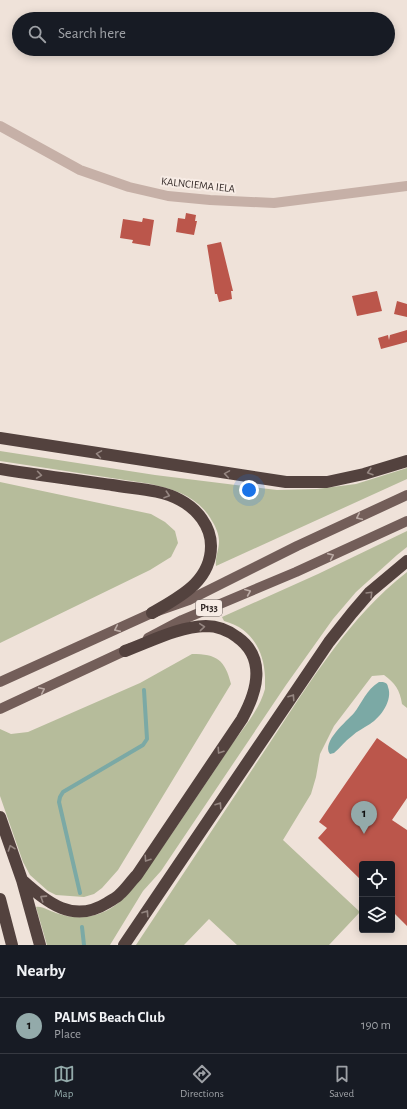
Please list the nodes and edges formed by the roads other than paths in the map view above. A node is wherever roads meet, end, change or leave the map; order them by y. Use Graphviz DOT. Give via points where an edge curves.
graph roads {
  1 [pos="0,126"];
  2 [pos="407,186"];
  3 [pos="0,438"];
  4 [pos="407,461"];
  5 [pos="0,469"];
  6 [pos="407,495"];
  7 [pos="407,522"];
  8 [pos="407,561"];
  9 [pos="152,613"];
  10 [pos="125,652"];
  11 [pos="0,682"];
  12 [pos="3,707"];
  13 [pos="0,817"];
  14 [pos="22,880"];
  15 [pos="0,899"];
  16 [pos="12,945"];
  17 [pos="40,945"];
  18 [pos="124,945"];
  1 -- 2 [label="street, KALNCIEMA IELA" via="80,170 129,187 168,196 274,203"];
  4 -- 3 [label="highway, one-way" via="327,482 286,482"];
  5 -- 9 [label="highway, one-way" via="154,492 180,500 192,507 208,527 211,550 205,570 191,588"];
  6 -- 9 [label="main road, P133, one-way" via="189,600"];
  10 -- 7 [label="main road, P133, one-way" via="182,620"];
  18 -- 8 [label="highway, one-way" via="329,642 370,592"];
  9 -- 11 [label="main road, P133, one-way"];
  12 -- 10 [label="main road, P133, one-way"];
  10 -- 14 [label="highway, one-way" via="177,630 208,626 223,629 242,641 250,649 255,660 256,684 252,701 120,895 101,907 82,913 66,910 41,898"];
  14 -- 13 [label="highway, one-way"];
  14 -- 17 [label="highway"];
  15 -- 16 [label="highway"];
}
